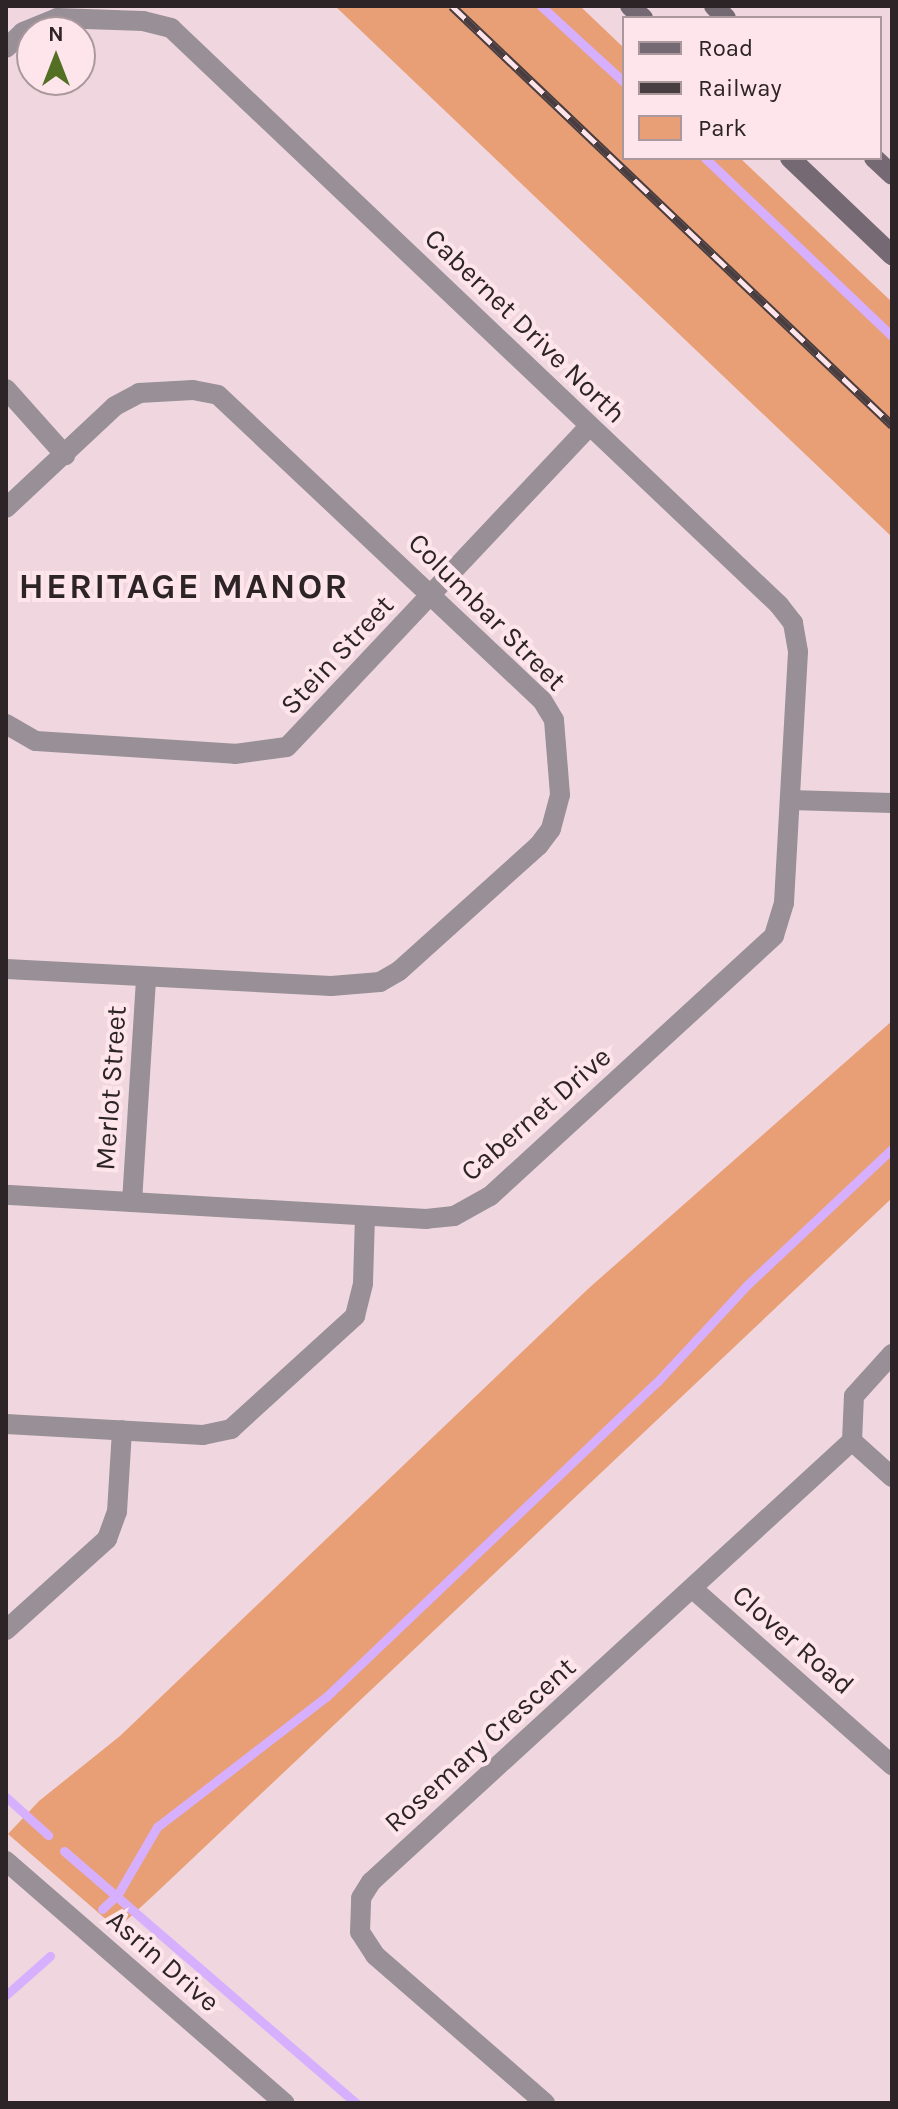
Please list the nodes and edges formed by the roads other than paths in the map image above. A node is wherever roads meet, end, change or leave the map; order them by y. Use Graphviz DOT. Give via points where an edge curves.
graph roads {
  1 [pos="6,48"];
  2 [pos="792,160"];
  3 [pos="876,160"];
  4 [pos="892,175"];
  5 [pos="892,255"];
  6 [pos="6,389"];
  7 [pos="590,426"];
  8 [pos="65,455"];
  9 [pos="6,508"];
  10 [pos="431,595"];
  11 [pos="6,724"];
  12 [pos="790,800"];
  13 [pos="892,803"];
  14 [pos="6,969"];
  15 [pos="146,978"];
  16 [pos="6,1195"];
  17 [pos="132,1202"];
  18 [pos="365,1217"];
  19 [pos="892,1354"];
  20 [pos="6,1424"];
  21 [pos="122,1430"];
  22 [pos="852,1441"];
  23 [pos="892,1477"];
  24 [pos="693,1589"];
  25 [pos="6,1630"];
  26 [pos="892,1765"];
  27 [pos="6,1861"];
  28 [pos="284,2103"];
  29 [pos="545,2103"];
  1 -- 7 [label="street, Cabernet Drive North" via="23,32 57,18 143,21 171,28"];
  2 -- 5 [label="main road"];
  3 -- 4 [label="main road"];
  6 -- 8 [label="street"];
  7 -- 10 [label="street, Stein Street"];
  7 -- 12 [label="street, Cabernet Drive North" via="793,623 798,652"];
  8 -- 9 [label="street, Columbar Street"];
  8 -- 10 [label="street, Columbar Street" via="115,406 139,393 193,390 218,395"];
  10 -- 11 [label="street, Stein Street" via="287,747 235,754 36,741"];
  10 -- 15 [label="street, Columbar Street" via="525,680 554,720 560,795 551,829 411,961 380,982 358,986"];
  12 -- 13 [label="street"];
  12 -- 18 [label="street, Cabernet Drive" via="782,914 764,947 490,1196 454,1216"];
  14 -- 15 [label="street, Columbar Street"];
  15 -- 17 [label="street, Merlot Street"];
  16 -- 17 [label="street, Cabernet Drive"];
  17 -- 18 [label="street, Cabernet Drive"];
  18 -- 21 [label="street" via="363,1283 355,1316 246,1418 231,1429 203,1435"];
  19 -- 22 [label="street" via="854,1396"];
  20 -- 21 [label="street"];
  21 -- 25 [label="street" via="117,1512 107,1539"];
  22 -- 23 [label="street"];
  22 -- 24 [label="street, Rosemary Crescent"];
  24 -- 26 [label="street, Clover Road"];
  24 -- 29 [label="street, Rosemary Crescent" via="371,1882 358,1907 360,1932 375,1955"];
  27 -- 28 [label="street, Asrin Drive"];
}
